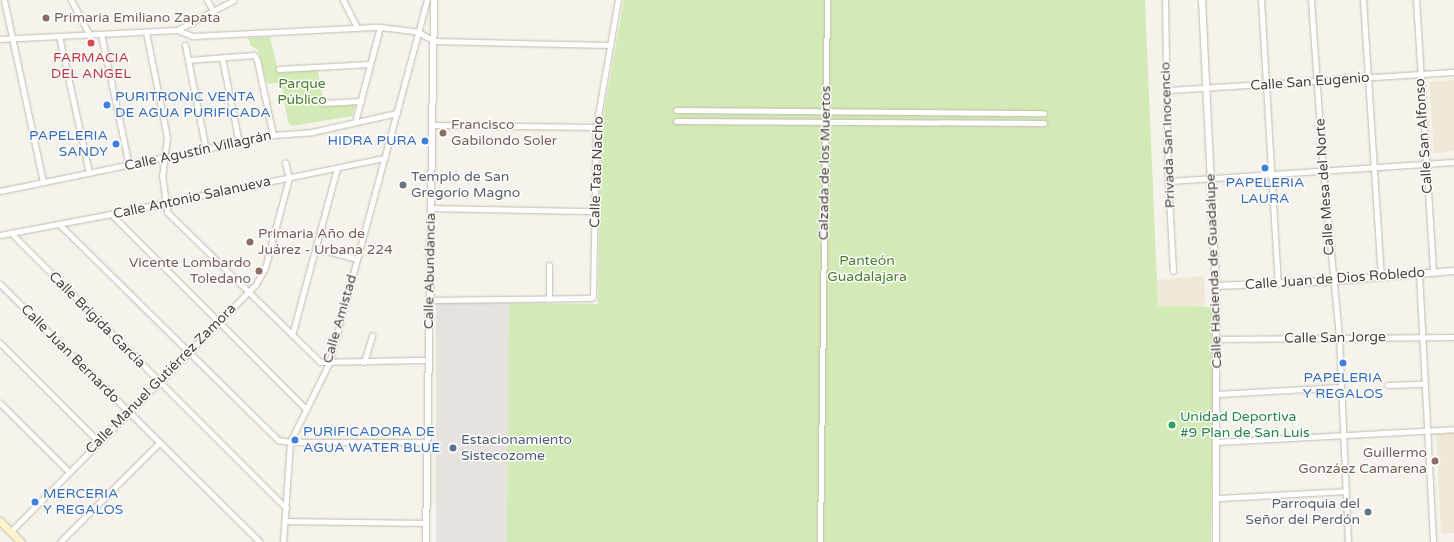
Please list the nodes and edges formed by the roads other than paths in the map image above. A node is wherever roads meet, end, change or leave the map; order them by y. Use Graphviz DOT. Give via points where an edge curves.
graph roads {
  1 [pos="4,0"];
  2 [pos="71,0"];
  3 [pos="207,0"];
  4 [pos="234,0"];
  5 [pos="343,0"];
  6 [pos="427,0"];
  7 [pos="434,0"];
  8 [pos="618,0"];
  9 [pos="827,0"];
  10 [pos="1165,0"];
  11 [pos="1202,0"];
  12 [pos="1261,0"];
  13 [pos="1311,0"];
  14 [pos="1363,0"];
  15 [pos="1416,0"];
  16 [pos="213,12"];
  17 [pos="380,27"];
  18 [pos="358,28"];
  19 [pos="177,30"];
  20 [pos="146,32"];
  21 [pos="418,32"];
  22 [pos="101,34"];
  23 [pos="90,35"];
  24 [pos="59,36"];
  25 [pos="0,39"];
  26 [pos="12,39"];
  27 [pos="434,41"];
  28 [pos="185,45"];
  29 [pos="610,45"];
  30 [pos="222,58"];
  31 [pos="188,60"];
  32 [pos="370,64"];
  33 [pos="279,69"];
  34 [pos="1454,72"];
  35 [pos="1421,75"];
  36 [pos="1368,78"];
  37 [pos="1317,81"];
  38 [pos="1266,84"];
  39 [pos="1207,89"];
  40 [pos="1167,90"];
  41 [pos="361,101"];
  42 [pos="324,103"];
  43 [pos="676,110"];
  44 [pos="826,111"];
  45 [pos="397,113"];
  46 [pos="1044,113"];
  47 [pos="676,121"];
  48 [pos="354,122"];
  49 [pos="826,122"];
  50 [pos="1044,123"];
  51 [pos="432,125"];
  52 [pos="596,127"];
  53 [pos="273,135"];
  54 [pos="240,143"];
  55 [pos="206,150"];
  56 [pos="164,158"];
  57 [pos="384,158"];
  58 [pos="285,162"];
  59 [pos="1454,162"];
  60 [pos="1426,163"];
  61 [pos="129,166"];
  62 [pos="1374,167"];
  63 [pos="338,168"];
  64 [pos="1323,170"];
  65 [pos="89,173"];
  66 [pos="1272,173"];
  67 [pos="289,178"];
  68 [pos="1211,178"];
  69 [pos="1168,181"];
  70 [pos="43,182"];
  71 [pos="0,191"];
  72 [pos="165,203"];
  73 [pos="431,208"];
  74 [pos="594,211"];
  75 [pos="111,214"];
  76 [pos="59,224"];
  77 [pos="11,232"];
  78 [pos="0,235"];
  79 [pos="316,248"];
  80 [pos="357,259"];
  81 [pos="549,265"];
  82 [pos="1172,271"];
  83 [pos="1454,271"];
  84 [pos="1433,272"];
  85 [pos="1419,273"];
  86 [pos="1381,276"];
  87 [pos="1332,280"];
  88 [pos="1278,283"];
  89 [pos="0,284"];
  90 [pos="1216,286"];
  91 [pos="249,291"];
  92 [pos="549,299"];
  93 [pos="430,300"];
  94 [pos="219,321"];
  95 [pos="292,335"];
  96 [pos="372,335"];
  97 [pos="1339,337"];
  98 [pos="1422,337"];
  99 [pos="1454,337"];
  100 [pos="1217,339"];
  101 [pos="0,343"];
  102 [pos="188,352"];
  103 [pos="429,360"];
  104 [pos="364,362"];
  105 [pos="329,363"];
  106 [pos="159,382"];
  107 [pos="1424,384"];
  108 [pos="1388,385"];
  109 [pos="1341,387"];
  110 [pos="1217,394"];
  111 [pos="0,404"];
  112 [pos="306,409"];
  113 [pos="129,412"];
  114 [pos="1454,429"];
  115 [pos="1427,431"];
  116 [pos="1342,436"];
  117 [pos="99,442"];
  118 [pos="160,442"];
  119 [pos="290,442"];
  120 [pos="427,442"];
  121 [pos="1216,442"];
  122 [pos="69,472"];
  123 [pos="1346,491"];
  124 [pos="1217,498"];
  125 [pos="286,508"];
  126 [pos="0,521"];
  127 [pos="285,521"];
  128 [pos="426,523"];
  129 [pos="10,532"];
  130 [pos="21,542"];
  131 [pos="60,542"];
  132 [pos="260,542"];
  133 [pos="284,542"];
  134 [pos="426,542"];
  135 [pos="820,542"];
  136 [pos="1216,542"];
  137 [pos="1348,542"];
  138 [pos="1433,542"];
  1 -- 26 [label="street"];
  2 -- 23 [label="street"];
  3 -- 16 [label="street"];
  4 -- 16 [label="street"];
  5 -- 18 [label="street"];
  6 -- 21 [label="street, Calle Amistad"];
  7 -- 27 [label="street, Calle Abundancia"];
  8 -- 29 [label="street, Calle Tata Nacho"];
  9 -- 44 [label="street, Calzada de los Muertos"];
  10 -- 40 [label="street, Privada San Inocencio"];
  11 -- 39 [label="street, Calle Hacienda de Guadalupe"];
  12 -- 38 [label="street"];
  13 -- 37 [label="street, Calle Mesa del Norte"];
  14 -- 36 [label="street"];
  15 -- 35 [label="street, Calle San Alfonso"];
  16 -- 19 [label="street"];
  17 -- 18 [label="street"];
  17 -- 21 [label="street"];
  17 -- 32 [label="street"];
  18 -- 19 [label="street" via="193,36"];
  19 -- 20 [label="street"];
  20 -- 22 [label="street"];
  20 -- 56 [label="street" via="167,137"];
  21 -- 27 [label="street"];
  21 -- 45 [label="street, Calle Amistad"];
  22 -- 23 [label="street"];
  22 -- 61 [label="street"];
  23 -- 24 [label="street"];
  24 -- 26 [label="street"];
  24 -- 65 [label="street"];
  25 -- 26 [label="street"];
  26 -- 70 [label="street"];
  27 -- 29 [label="street"];
  27 -- 51 [label="street, Calle Abundancia"];
  28 -- 31 [label="street"];
  29 -- 52 [label="street, Calle Tata Nacho"];
  30 -- 31 [label="street"];
  30 -- 53 [label="street" via="254,55"];
  30 -- 54 [label="street"];
  31 -- 55 [label="street"];
  32 -- 33 [label="street"];
  32 -- 41 [label="street"];
  34 -- 35 [label="street, Calle San Eugenio"];
  35 -- 36 [label="street, Calle San Eugenio"];
  35 -- 60 [label="street, Calle San Alfonso"];
  36 -- 37 [label="street, Calle San Eugenio"];
  36 -- 62 [label="street"];
  37 -- 38 [label="street, Calle San Eugenio"];
  37 -- 64 [label="street, Calle Mesa del Norte"];
  38 -- 39 [label="street, Calle San Eugenio"];
  38 -- 66 [label="street"];
  39 -- 40 [label="street, Calle San Eugenio"];
  39 -- 68 [label="street, Calle Hacienda de Guadalupe"];
  40 -- 69 [label="street, Privada San Inocencio"];
  41 -- 42 [label="street"];
  41 -- 48 [label="street"];
  43 -- 44 [label="street"];
  44 -- 46 [label="street"];
  44 -- 49 [label="street, Calzada de los Muertos"];
  45 -- 48 [label="street, Calle Agustín Villagrán"];
  45 -- 57 [label="street, Calle Amistad"];
  47 -- 49 [label="street"];
  48 -- 53 [label="street, Calle Agustín Villagrán" via="312,132"];
  49 -- 50 [label="street"];
  49 -- 135 [label="street, Calzada de los Muertos"];
  51 -- 52 [label="street"];
  51 -- 73 [label="street, Calle Abundancia"];
  52 -- 74 [label="street, Calle Tata Nacho"];
  53 -- 54 [label="street, Calle Agustín Villagrán"];
  54 -- 55 [label="street, Calle Agustín Villagrán"];
  55 -- 56 [label="street, Calle Agustín Villagrán"];
  56 -- 61 [label="street, Calle Agustín Villagrán"];
  56 -- 72 [label="street" via="162,175"];
  57 -- 63 [label="street, Calle Antonio Salanueva"];
  57 -- 80 [label="street, Calle Amistad"];
  58 -- 67 [label="street, Calle Manuel Gutiérrez Zamora"];
  59 -- 60 [label="street"];
  60 -- 62 [label="street"];
  60 -- 84 [label="street, Calle San Alfonso"];
  61 -- 65 [label="street, Calle Agustín Villagrán"];
  62 -- 64 [label="street"];
  62 -- 86 [label="street"];
  63 -- 67 [label="street, Calle Antonio Salanueva"];
  63 -- 79 [label="street"];
  64 -- 66 [label="street"];
  64 -- 87 [label="street, Calle Mesa del Norte"];
  65 -- 70 [label="street, Calle Agustín Villagrán"];
  66 -- 68 [label="street"];
  66 -- 88 [label="street"];
  67 -- 72 [label="street, Calle Antonio Salanueva"];
  67 -- 91 [label="street, Calle Manuel Gutiérrez Zamora" via="265,268"];
  68 -- 69 [label="street"];
  68 -- 90 [label="street, Calle Hacienda de Guadalupe"];
  69 -- 82 [label="street, Privada San Inocencio"];
  70 -- 71 [label="street, Calle Agustín Villagrán"];
  72 -- 75 [label="street, Calle Antonio Salanueva"];
  72 -- 91 [label="street" via="167,212"];
  73 -- 74 [label="street"];
  73 -- 93 [label="street, Calle Abundancia"];
  74 -- 92 [label="street, Calle Tata Nacho" via="593,297"];
  75 -- 76 [label="street, Calle Antonio Salanueva"];
  75 -- 94 [label="street"];
  76 -- 77 [label="street, Calle Antonio Salanueva"];
  76 -- 102 [label="street"];
  77 -- 78 [label="street, Calle Antonio Salanueva"];
  77 -- 106 [label="street, Calle Brígida García"];
  79 -- 80 [label="street"];
  79 -- 95 [label="street"];
  80 -- 105 [label="street, Calle Amistad"];
  81 -- 92 [label="street"];
  83 -- 84 [label="street, Calle Juan de Dios Robledo"];
  84 -- 85 [label="street, Calle Juan de Dios Robledo"];
  85 -- 86 [label="street, Calle Juan de Dios Robledo"];
  85 -- 98 [label="street"];
  86 -- 87 [label="street, Calle Juan de Dios Robledo"];
  87 -- 88 [label="street, Calle Juan de Dios Robledo"];
  87 -- 97 [label="street, Calle Mesa del Norte"];
  88 -- 90 [label="street, Calle Juan de Dios Robledo"];
  89 -- 113 [label="street, Calle Juan Bernardo"];
  90 -- 100 [label="street, Calle Hacienda de Guadalupe"];
  91 -- 94 [label="street, Calle Manuel Gutiérrez Zamora"];
  91 -- 95 [label="street"];
  92 -- 93 [label="street"];
  93 -- 103 [label="street, Calle Abundancia"];
  94 -- 102 [label="street, Calle Manuel Gutiérrez Zamora"];
  94 -- 112 [label="street"];
  95 -- 105 [label="street" via="318,360"];
  96 -- 104 [label="street"];
  97 -- 98 [label="street, Calle San Jorge"];
  97 -- 100 [label="street, Calle San Jorge"];
  97 -- 109 [label="street, Calle Mesa del Norte"];
  98 -- 99 [label="street, Calle San Jorge"];
  98 -- 107 [label="street"];
  100 -- 110 [label="street, Calle Hacienda de Guadalupe"];
  101 -- 117 [label="street"];
  102 -- 106 [label="street, Calle Manuel Gutiérrez Zamora"];
  102 -- 119 [label="street" via="275,438"];
  103 -- 104 [label="street"];
  103 -- 120 [label="street, Calle Abundancia"];
  104 -- 105 [label="street"];
  105 -- 112 [label="street, Calle Amistad"];
  106 -- 113 [label="street, Calle Manuel Gutiérrez Zamora"];
  106 -- 125 [label="street, Calle Brígida García"];
  107 -- 108 [label="street"];
  107 -- 115 [label="street"];
  109 -- 110 [label="street"];
  109 -- 116 [label="street, Calle Mesa del Norte"];
  110 -- 121 [label="street, Calle Hacienda de Guadalupe"];
  111 -- 122 [label="street"];
  112 -- 119 [label="street, Calle Amistad"];
  113 -- 117 [label="street, Calle Manuel Gutiérrez Zamora"];
  113 -- 118 [label="street, Calle Juan Bernardo"];
  114 -- 115 [label="street"];
  115 -- 116 [label="street"];
  115 -- 138 [label="street"];
  116 -- 121 [label="street"];
  116 -- 123 [label="street, Calle Mesa del Norte"];
  117 -- 122 [label="street, Calle Manuel Gutiérrez Zamora"];
  118 -- 131 [label="street"];
  118 -- 132 [label="street, Calle Juan Bernardo"];
  119 -- 120 [label="street"];
  119 -- 125 [label="street, Calle Amistad"];
  120 -- 128 [label="street, Calle Abundancia"];
  121 -- 124 [label="street, Calle Hacienda de Guadalupe"];
  122 -- 129 [label="street, Calle Manuel Gutiérrez Zamora"];
  123 -- 124 [label="street"];
  123 -- 137 [label="street, Calle Mesa del Norte"];
  124 -- 136 [label="street, Calle Hacienda de Guadalupe"];
  125 -- 127 [label="street, Calle Amistad"];
  126 -- 129 [label="main road"];
  127 -- 128 [label="street"];
  127 -- 133 [label="street, Calle Amistad"];
  128 -- 134 [label="street, Calle Abundancia"];
  129 -- 130 [label="main road"];
}
